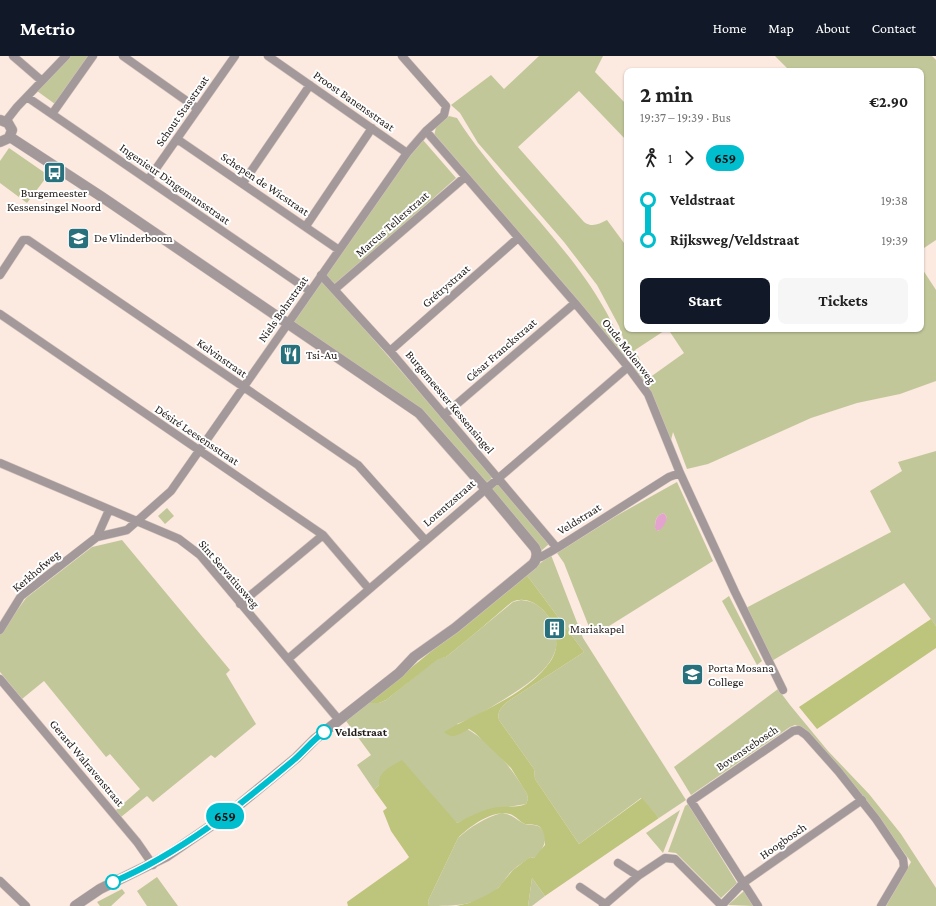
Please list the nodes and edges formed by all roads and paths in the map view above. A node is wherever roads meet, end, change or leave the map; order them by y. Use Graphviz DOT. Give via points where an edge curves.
graph roads {
  1 [pos="13,56"];
  2 [pos="66,56"];
  3 [pos="93,56"];
  4 [pos="123,56"];
  5 [pos="235,56"];
  6 [pos="268,56"];
  7 [pos="402,56"];
  8 [pos="42,81"];
  9 [pos="310,85"];
  10 [pos="27,97"];
  11 [pos="198,109"];
  12 [pos="52,114"];
  13 [pos="3,121"];
  14 [pos="372,128"];
  15 [pos="426,131"];
  16 [pos="10,137"];
  17 [pos="177,139"];
  18 [pos="0,142"];
  19 [pos="407,153"];
  20 [pos="465,177"];
  21 [pos="148,180"];
  22 [pos="243,183"];
  23 [pos="306,226"];
  24 [pos="518,238"];
  25 [pos="339,250"];
  26 [pos="0,275"];
  27 [pos="321,275"];
  28 [pos="335,289"];
  29 [pos="310,292"];
  30 [pos="575,303"];
  31 [pos="0,314"];
  32 [pos="287,324"];
  33 [pos="390,351"];
  34 [pos="628,367"];
  35 [pos="243,387"];
  36 [pos="444,415"];
  37 [pos="198,450"];
  38 [pos="0,463"];
  39 [pos="680,473"];
  40 [pos="497,478"];
  41 [pos="485,488"];
  42 [pos="109,510"];
  43 [pos="138,521"];
  44 [pos="323,535"];
  45 [pos="97,537"];
  46 [pos="425,540"];
  47 [pos="557,548"];
  48 [pos="537,557"];
  49 [pos="369,589"];
  50 [pos="240,604"];
  51 [pos="0,630"];
  52 [pos="288,659"];
  53 [pos="0,679"];
  54 [pos="783,690"];
  55 [pos="339,720"];
  56 [pos="862,800"];
  57 [pos="618,863"];
  58 [pos="153,865"];
  59 [pos="638,876"];
  60 [pos="0,881"];
  61 [pos="743,883"];
  62 [pos="580,887"];
  63 [pos="604,905"];
  64 [pos="26,906"];
  65 [pos="75,906"];
  66 [pos="721,906"];
  67 [pos="758,906"];
  68 [pos="881,906"];
  1 -- 8 [label="street"];
  2 -- 8 [label="street"];
  3 -- 12 [label="street"];
  4 -- 11 [label="street"];
  5 -- 11 [label="street, Schout Stasstraat"];
  6 -- 9 [label="street, Proost Banensstraat"];
  7 -- 15 [label="street, Niels Bohrstraat" via="444,103 447,110 442,118"];
  8 -- 10 [label="street"];
  9 -- 14 [label="street, Proost Banensstraat"];
  9 -- 22 [label="street"];
  10 -- 12 [label="street, Ingenieur Dingemansstraat"];
  10 -- 13 [label="street"];
  11 -- 17 [label="street, Schout Stasstraat"];
  12 -- 21 [label="street, Ingenieur Dingemansstraat"];
  13 -- 16 [label="street" via="11,129"];
  14 -- 19 [label="street, Proost Banensstraat"];
  14 -- 23 [label="street"];
  15 -- 19 [label="street, Niels Bohrstraat"];
  15 -- 20 [label="street, Oude Molenweg"];
  16 -- 18 [label="street"];
  16 -- 32 [label="street"];
  17 -- 21 [label="street, Schout Stasstraat"];
  17 -- 22 [label="street, Schepen de Wicstraat"];
  19 -- 25 [label="street, Niels Bohrstraat"];
  20 -- 24 [label="street, Oude Molenweg"];
  20 -- 28 [label="street, Marcus Tellerstraat"];
  21 -- 29 [label="street, Ingenieur Dingemansstraat"];
  22 -- 23 [label="street, Schepen de Wicstraat"];
  23 -- 25 [label="street, Schepen de Wicstraat"];
  24 -- 30 [label="street, Oude Molenweg"];
  24 -- 33 [label="street, Grétrystraat"];
  25 -- 27 [label="street, Niels Bohrstraat"];
  26 -- 35 [label="street, Kelvinstraat" via="23,240 28,240"];
  27 -- 28 [label="street, Burgemeester Kessensingel"];
  27 -- 29 [label="street, Niels Bohrstraat"];
  28 -- 33 [label="street, Burgemeester Kessensingel"];
  29 -- 32 [label="street, Niels Bohrstraat"];
  30 -- 34 [label="street, Oude Molenweg"];
  30 -- 36 [label="street, César Franckstraat"];
  31 -- 37 [label="street, Désiré Leesensstraat"];
  32 -- 35 [label="street, Niels Bohrstraat"];
  32 -- 41 [label="street" via="419,413"];
  33 -- 36 [label="street, Burgemeester Kessensingel"];
  34 -- 39 [label="street, Oude Molenweg" via="648,394"];
  34 -- 40 [label="street, Lorentzstraat"];
  35 -- 37 [label="street, Niels Bohrstraat"];
  35 -- 46 [label="street, Kelvinstraat" via="358,466"];
  36 -- 40 [label="street, Burgemeester Kessensingel"];
  37 -- 43 [label="street, Niels Bohrstraat" via="171,491"];
  37 -- 44 [label="street, Désiré Leesensstraat"];
  38 -- 42 [label="street, Sint Servatiusweg"];
  39 -- 47 [label="street, Veldstraat"];
  39 -- 54 [label="street, Oude Molenweg" via="754,634"];
  40 -- 41 [label="street, Lorentzstraat"];
  40 -- 47 [label="street, Burgemeester Kessensingel"];
  41 -- 46 [label="street, Lorentzstraat"];
  41 -- 48 [label="street" via="535,548"];
  42 -- 43 [label="street, Sint Servatiusweg"];
  42 -- 45 [label="street, Kerkhofweg"];
  43 -- 45 [label="street, Kerkhofweg" via="127,530"];
  43 -- 50 [label="street, Sint Servatiusweg" via="191,547"];
  44 -- 49 [label="street, Désiré Leesensstraat"];
  44 -- 50 [label="street"];
  45 -- 51 [label="street, Kerkhofweg" via="20,596"];
  46 -- 49 [label="street, Lorentzstraat"];
  47 -- 48 [label="street, Veldstraat"];
  48 -- 55 [label="street, Veldstraat" via="528,568"];
  49 -- 52 [label="street, Lorentzstraat"];
  50 -- 52 [label="street, Sint Servatiusweg"];
  52 -- 55 [label="street, Sint Servatiusweg"];
  53 -- 58 [label="street, Gerard Walravenstraat" via="137,842"];
  55 -- 58 [label="street, Veldstraat" via="228,814"];
  56 -- 61 [label="street, Hoogbosch"];
  56 -- 61 [label="street, Bovenstebosch" via="806,734 799,730 793,731 691,801"];
  56 -- 68 [label="street, Bovenstebosch" via="903,859 904,866"];
  57 -- 59 [label="street"];
  58 -- 65 [label="street, Veldstraat" via="100,889"];
  59 -- 63 [label="street"];
  59 -- 66 [label="street" via="658,860 675,859"];
  60 -- 64 [label="street"];
  61 -- 66 [label="street, Hoogbosch"];
  61 -- 67 [label="street, Bovenstebosch"];
  62 -- 63 [label="street"];
}
